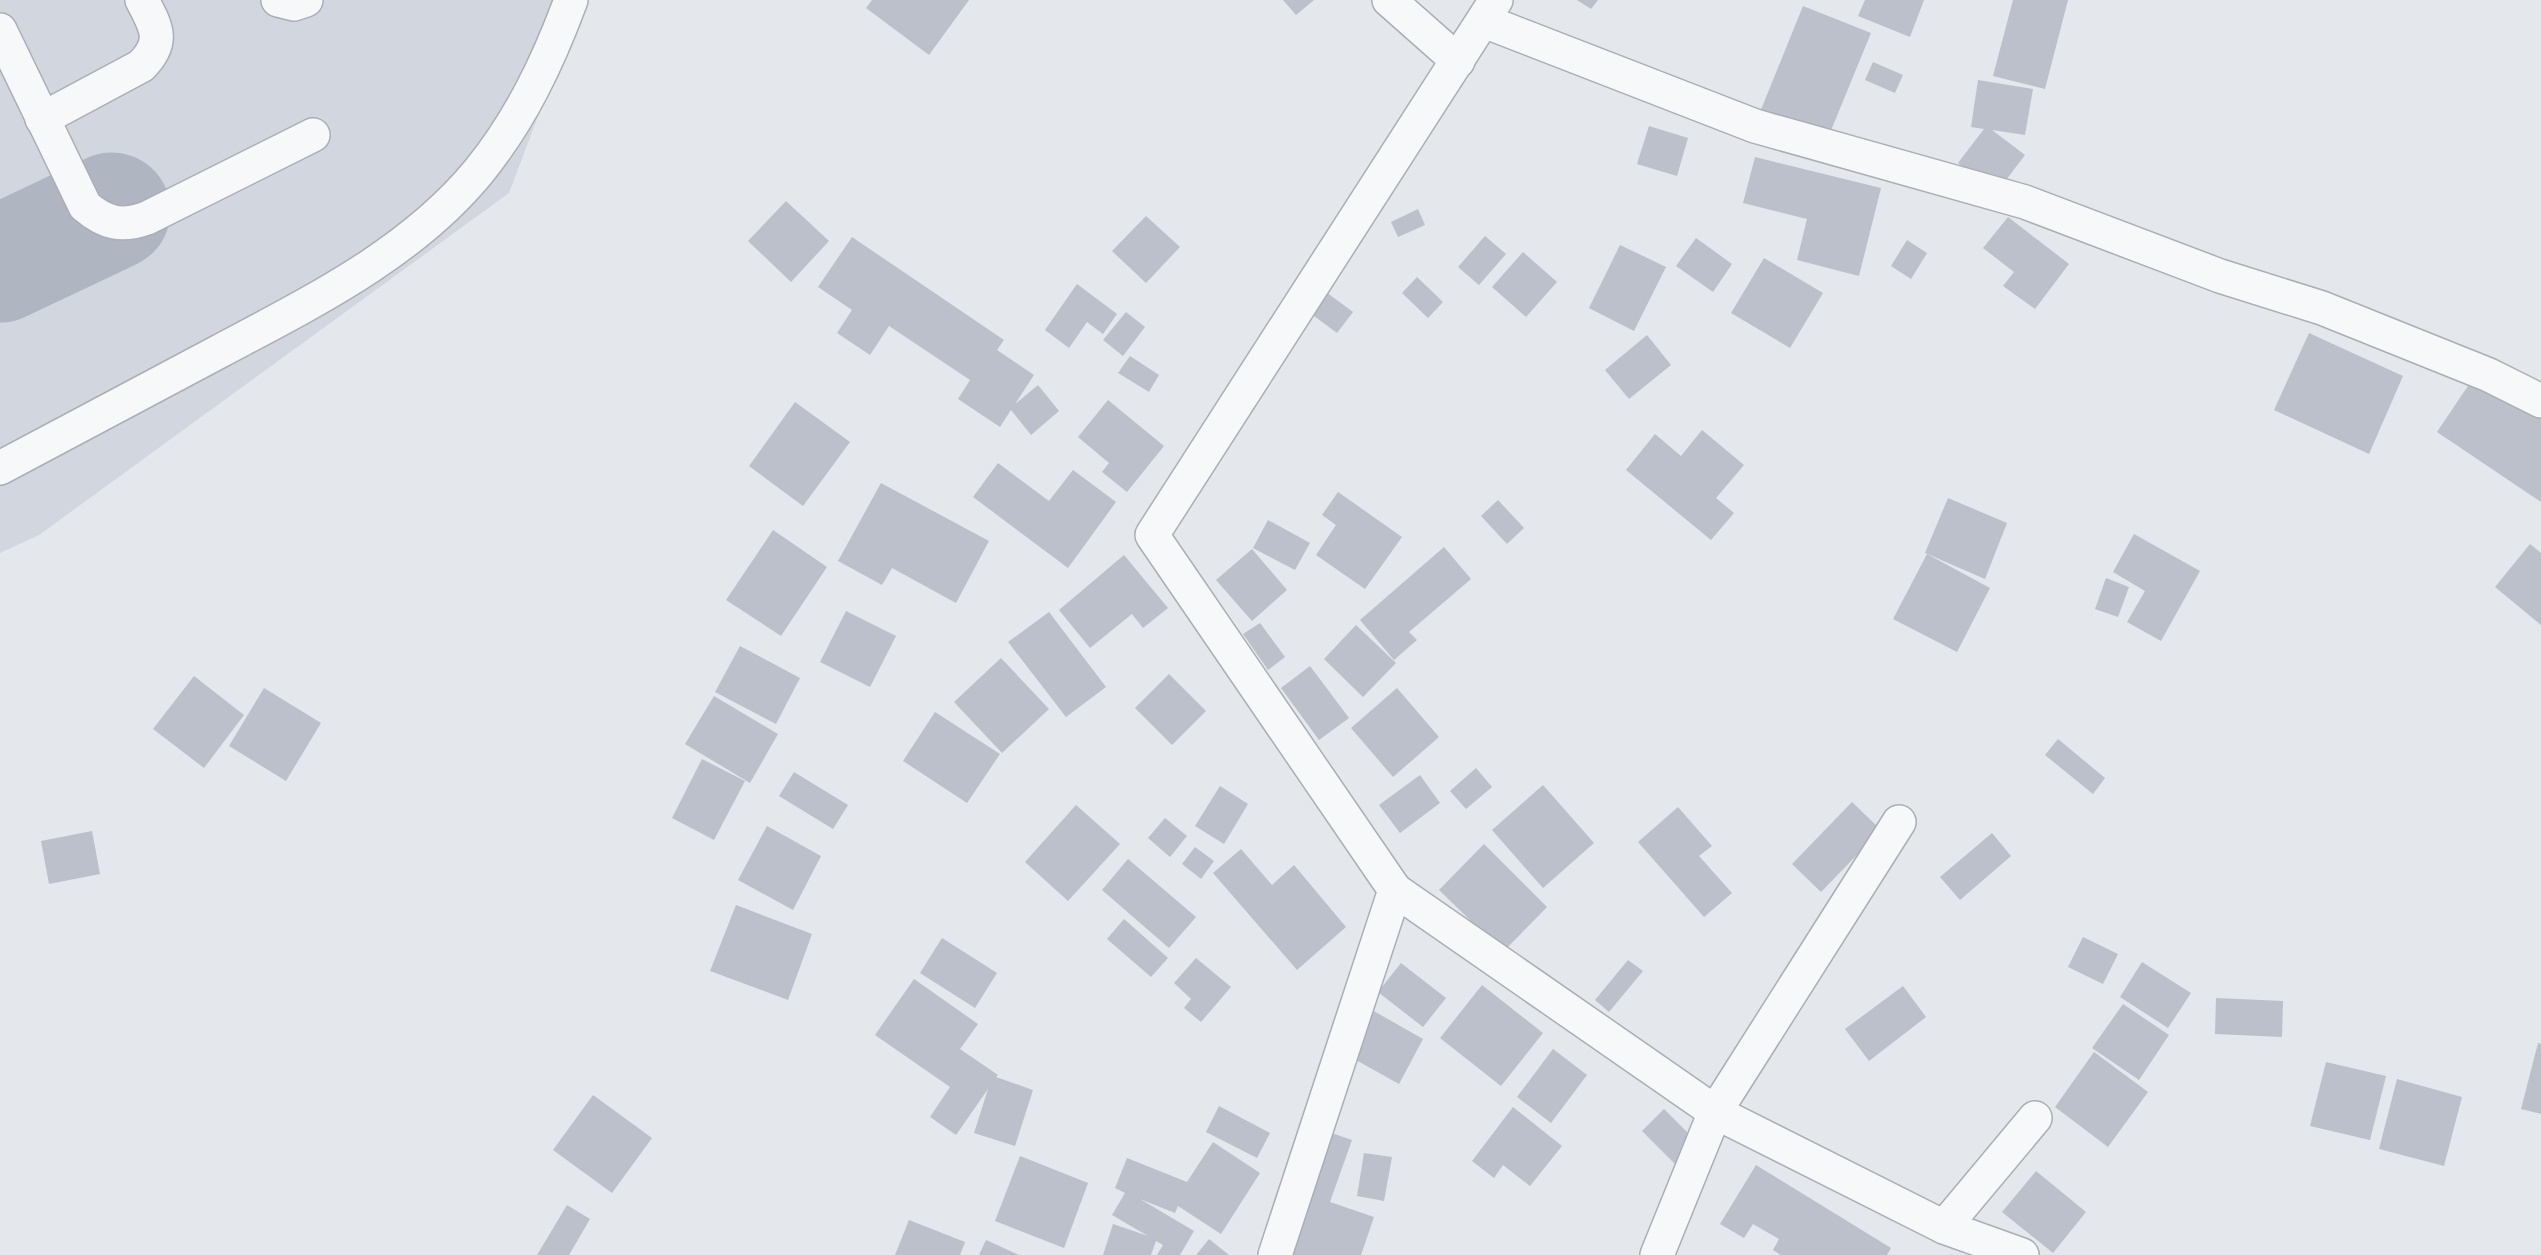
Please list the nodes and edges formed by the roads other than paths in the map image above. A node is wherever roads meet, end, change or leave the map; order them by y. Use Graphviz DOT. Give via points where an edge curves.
graph roads {
  1 [pos="142,0"];
  2 [pos="278,0"];
  3 [pos="306,0"];
  4 [pos="571,0"];
  5 [pos="1389,0"];
  6 [pos="1490,10"];
  7 [pos="0,30"];
  8 [pos="1458,62"];
  9 [pos="42,119"];
  10 [pos="314,135"];
  11 [pos="2541,401"];
  12 [pos="0,468"];
  13 [pos="1899,822"];
  14 [pos="1395,890"];
  15 [pos="1715,1112"];
  16 [pos="2035,1118"];
  17 [pos="1944,1227"];
  18 [pos="1275,1255"];
  19 [pos="1657,1255"];
  20 [pos="2022,1255"];
  1 -- 9 [label="street" via="157,31 151,56 141,66"];
  2 -- 3 [label="street" via="294,4"];
  4 -- 12 [label="street" via="536,86 509,130 478,172 443,209 398,246 289,314"];
  5 -- 8 [label="street"];
  6 -- 8 [label="street"];
  6 -- 11 [label="street" via="1755,126 2025,202 2220,276 2322,308 2489,375"];
  7 -- 9 [label="street"];
  8 -- 14 [label="street" via="1152,535"];
  9 -- 10 [label="street" via="85,206 114,224 131,224 147,218"];
  13 -- 15 [label="street"];
  14 -- 15 [label="street"];
  14 -- 18 [label="street"];
  15 -- 17 [label="street"];
  15 -- 19 [label="street"];
  16 -- 17 [label="street"];
  17 -- 20 [label="street"];
}
